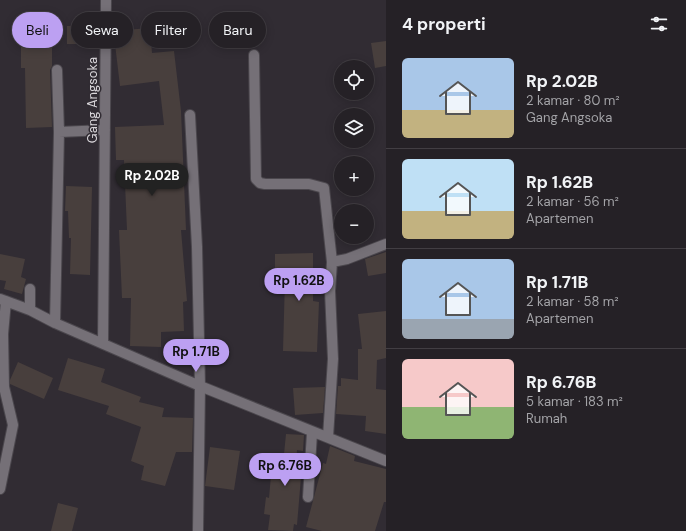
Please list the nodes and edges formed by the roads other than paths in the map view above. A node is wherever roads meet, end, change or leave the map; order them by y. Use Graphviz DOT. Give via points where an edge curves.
graph roads {
  1 [pos="106,0"];
  2 [pos="254,55"];
  3 [pos="57,70"];
  4 [pos="190,115"];
  5 [pos="105,130"];
  6 [pos="59,132"];
  7 [pos="386,244"];
  8 [pos="332,262"];
  9 [pos="30,288"];
  10 [pos="3,300"];
  11 [pos="30,310"];
  12 [pos="56,323"];
  13 [pos="103,344"];
  14 [pos="200,386"];
  15 [pos="312,432"];
  16 [pos="328,437"];
  17 [pos="386,461"];
  18 [pos="0,489"];
  19 [pos="308,497"];
  20 [pos="198,531"];
  1 -- 5 [label="street, Gang Angsoka"];
  2 -- 8 [label="street" via="256,179 265,184 309,184 324,188"];
  3 -- 6 [label="street"];
  4 -- 14 [label="street" via="197,247"];
  5 -- 6 [label="street"];
  5 -- 13 [label="street, Gang Angsoka"];
  6 -- 12 [label="street"];
  7 -- 8 [label="street"];
  8 -- 16 [label="street" via="330,291 333,359"];
  9 -- 11 [label="street"];
  10 -- 11 [label="street"];
  10 -- 18 [label="street" via="4,387 13,425"];
  11 -- 12 [label="street"];
  12 -- 13 [label="street"];
  13 -- 14 [label="street"];
  14 -- 15 [label="street"];
  14 -- 20 [label="street"];
  15 -- 16 [label="street"];
  15 -- 19 [label="street"];
  16 -- 17 [label="street"];
}
